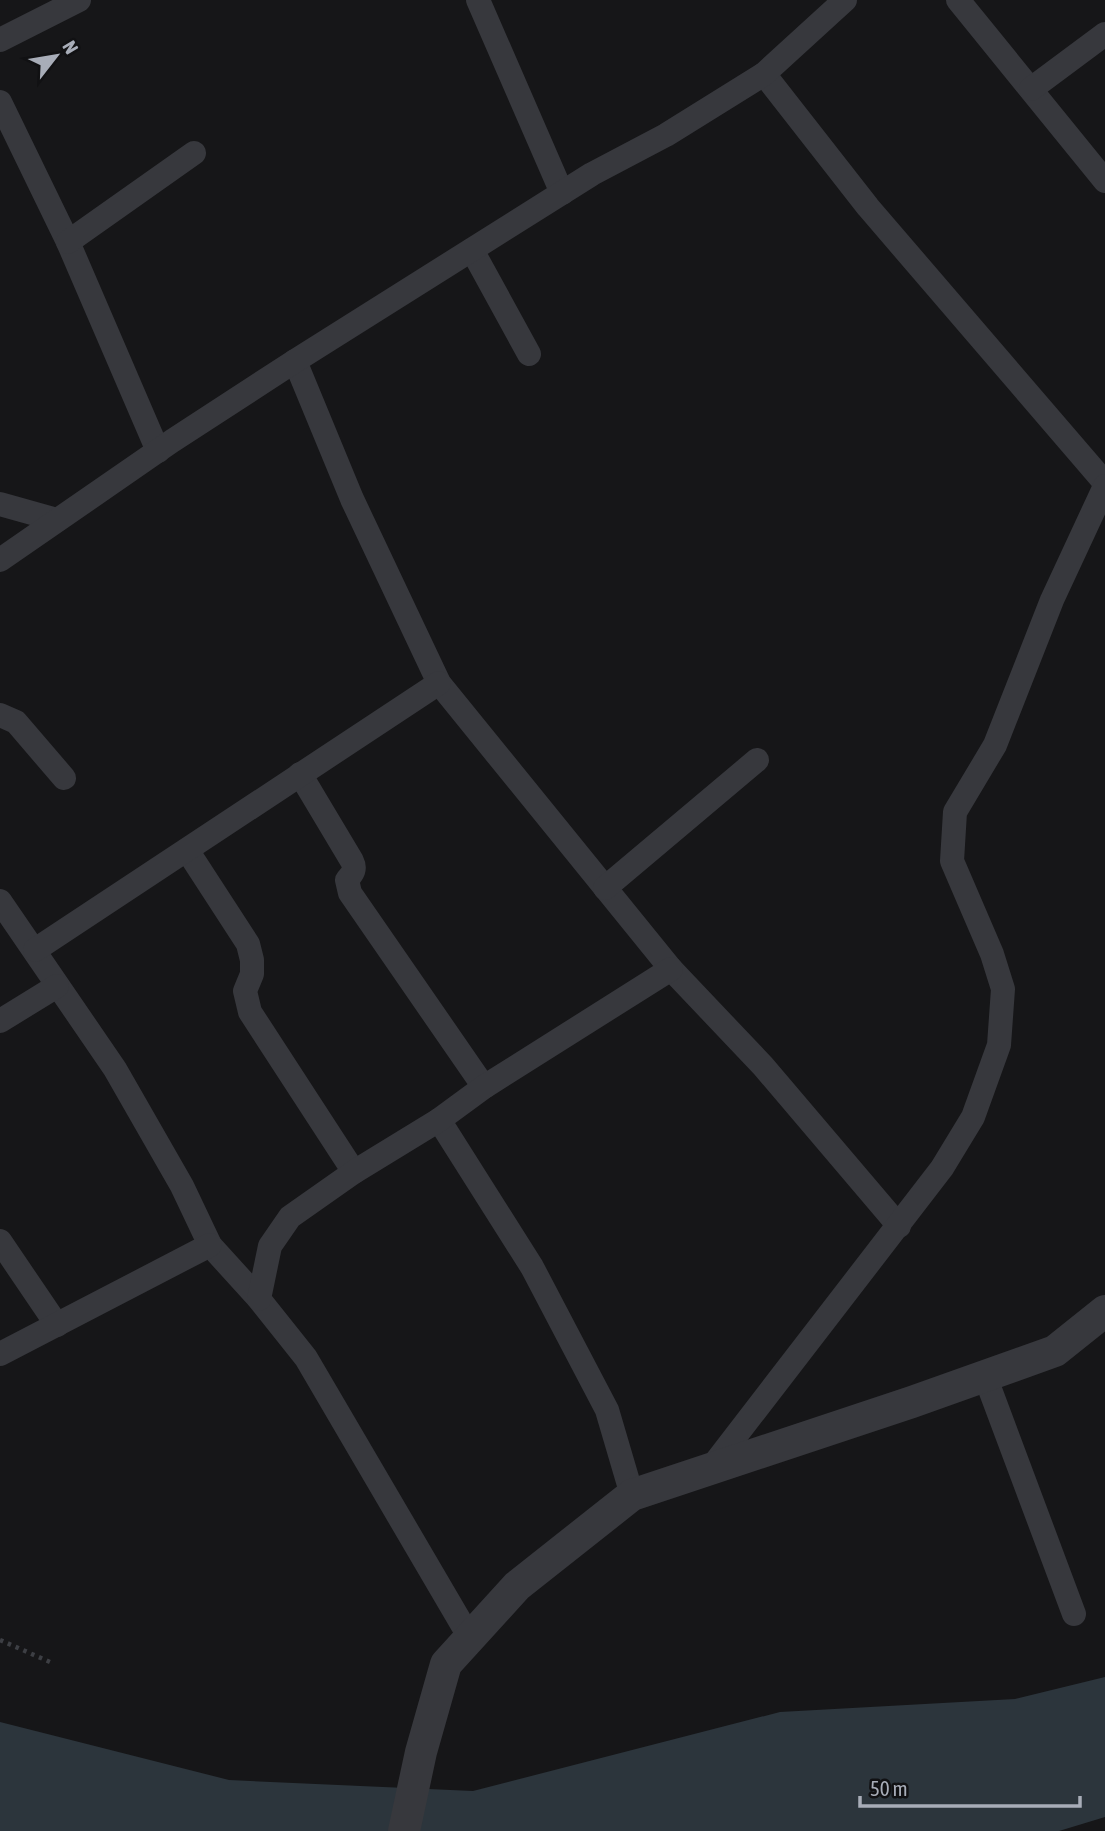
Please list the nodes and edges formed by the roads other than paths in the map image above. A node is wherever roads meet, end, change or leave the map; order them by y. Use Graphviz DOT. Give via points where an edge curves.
graph roads {
  1 [pos="79,0"];
  2 [pos="478,0"];
  3 [pos="845,0"];
  4 [pos="958,0"];
  5 [pos="1105,34"];
  6 [pos="0,40"];
  7 [pos="764,74"];
  8 [pos="1031,89"];
  9 [pos="0,102"];
  10 [pos="194,153"];
  11 [pos="1105,181"];
  12 [pos="562,193"];
  13 [pos="68,242"];
  14 [pos="472,250"];
  15 [pos="529,354"];
  16 [pos="296,361"];
  17 [pos="158,451"];
  18 [pos="1105,485"];
  19 [pos="0,504"];
  20 [pos="57,520"];
  21 [pos="0,560"];
  22 [pos="439,682"];
  23 [pos="0,715"];
  24 [pos="757,760"];
  25 [pos="300,774"];
  26 [pos="64,778"];
  27 [pos="187,850"];
  28 [pos="605,888"];
  29 [pos="0,901"];
  30 [pos="35,950"];
  31 [pos="671,968"];
  32 [pos="57,985"];
  33 [pos="0,1021"];
  34 [pos="484,1087"];
  35 [pos="439,1120"];
  36 [pos="354,1172"];
  37 [pos="899,1226"];
  38 [pos="0,1241"];
  39 [pos="210,1245"];
  40 [pos="259,1299"];
  41 [pos="1105,1311"];
  42 [pos="57,1325"];
  43 [pos="0,1354"];
  44 [pos="985,1376"];
  45 [pos="711,1468"];
  46 [pos="632,1495"];
  47 [pos="1074,1614"];
  48 [pos="470,1638"];
  49 [pos="404,1831"];
  1 -- 6 [label="street"];
  2 -- 12 [label="street"];
  3 -- 7 [label="street"];
  4 -- 8 [label="street"];
  5 -- 8 [label="street"];
  7 -- 12 [label="street"];
  7 -- 18 [label="street" via="869,207"];
  8 -- 11 [label="street"];
  9 -- 13 [label="street"];
  10 -- 13 [label="street"];
  12 -- 14 [label="street"];
  13 -- 17 [label="street"];
  14 -- 15 [label="street"];
  14 -- 16 [label="street"];
  16 -- 17 [label="street"];
  16 -- 22 [label="street" via="352,499"];
  17 -- 20 [label="street"];
  18 -- 37 [label="street" via="1052,600 995,745 955,812 952,861 1003,989 999,1045 974,1117"];
  19 -- 20 [label="street"];
  20 -- 21 [label="street"];
  22 -- 25 [label="street"];
  22 -- 28 [label="street"];
  23 -- 26 [label="street" via="16,722"];
  24 -- 28 [label="street"];
  25 -- 27 [label="street"];
  25 -- 34 [label="street" via="352,861 353,873 346,880 350,893"];
  27 -- 30 [label="street"];
  27 -- 36 [label="street" via="248,944 252,974 245,991 250,1012"];
  28 -- 31 [label="street"];
  29 -- 30 [label="street"];
  30 -- 32 [label="street"];
  31 -- 34 [label="street"];
  31 -- 37 [label="street"];
  32 -- 33 [label="street"];
  32 -- 39 [label="street" via="115,1069"];
  34 -- 35 [label="street"];
  35 -- 36 [label="street"];
  35 -- 46 [label="street" via="532,1267 607,1410"];
  36 -- 40 [label="street" via="290,1217 270,1246"];
  37 -- 45 [label="street"];
  38 -- 42 [label="street"];
  39 -- 40 [label="street"];
  39 -- 42 [label="street"];
  40 -- 48 [label="street" via="306,1358"];
  41 -- 44 [label="street" via="1055,1351"];
  42 -- 43 [label="street"];
  44 -- 45 [label="street"];
  44 -- 47 [label="street"];
  45 -- 46 [label="street"];
  46 -- 48 [label="street" via="517,1586"];
  48 -- 49 [label="street" via="446,1664"];
}
